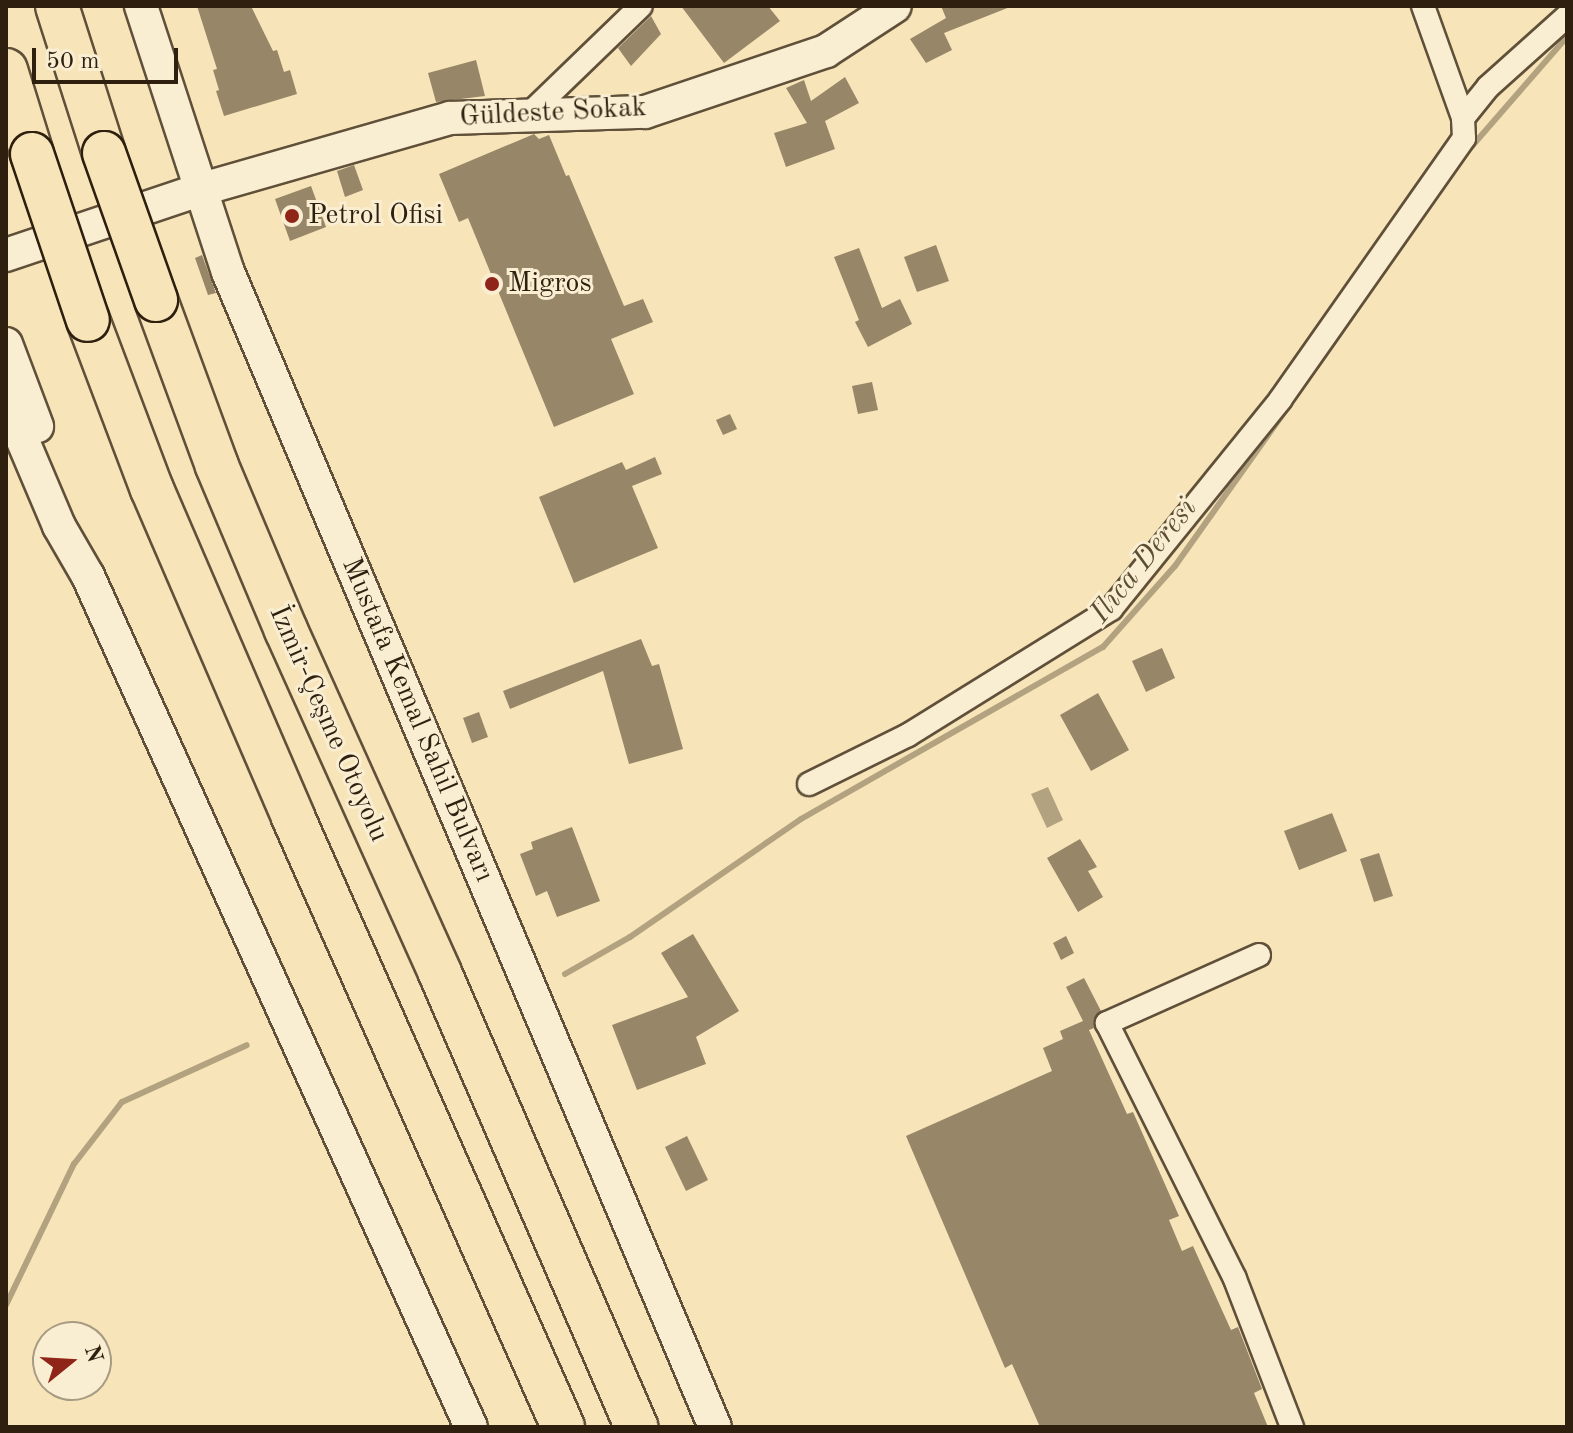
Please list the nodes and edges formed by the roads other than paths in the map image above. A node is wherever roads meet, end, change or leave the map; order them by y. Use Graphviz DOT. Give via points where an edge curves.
graph roads {
  1 [pos="57,6"];
  2 [pos="141,6"];
  3 [pos="641,6"];
  4 [pos="895,6"];
  5 [pos="1423,6"];
  6 [pos="1567,16"];
  7 [pos="6,70"];
  8 [pos="527,116"];
  9 [pos="1463,118"];
  10 [pos="199,190"];
  11 [pos="6,255"];
  12 [pos="6,344"];
  13 [pos="6,401"];
  14 [pos="88,576"];
  15 [pos="809,784"];
  16 [pos="1259,955"];
  17 [pos="471,1427"];
  18 [pos="563,1427"];
  19 [pos="636,1427"];
  20 [pos="715,1427"];
  21 [pos="1292,1427"];
  1 -- 19 [label="highway, İzmir-Çeşme Otoyolu, bridge" via="217,466"];
  2 -- 10 [label="street, Mustafa Kemal Sahil Bulvarı"];
  3 -- 8 [label="street"];
  4 -- 8 [label="street, Güldeste Sokak" via="826,51 645,112"];
  5 -- 9 [label="street"];
  6 -- 9 [label="street" via="1488,87"];
  7 -- 18 [label="highway, bridge" via="88,320 152,489"];
  8 -- 10 [label="street, Güldeste Sokak" via="450,118"];
  9 -- 15 [label="street" via="1464,138 1280,400 1111,609 908,735"];
  10 -- 11 [label="street, Güldeste Sokak"];
  10 -- 20 [label="street, Mustafa Kemal Sahil Bulvarı" via="228,272"];
  12 -- 14 [label="street"];
  13 -- 14 [label="street" via="59,526"];
  14 -- 17 [label="street"];
  16 -- 21 [label="street" via="1107,1023 1235,1279"];
}
